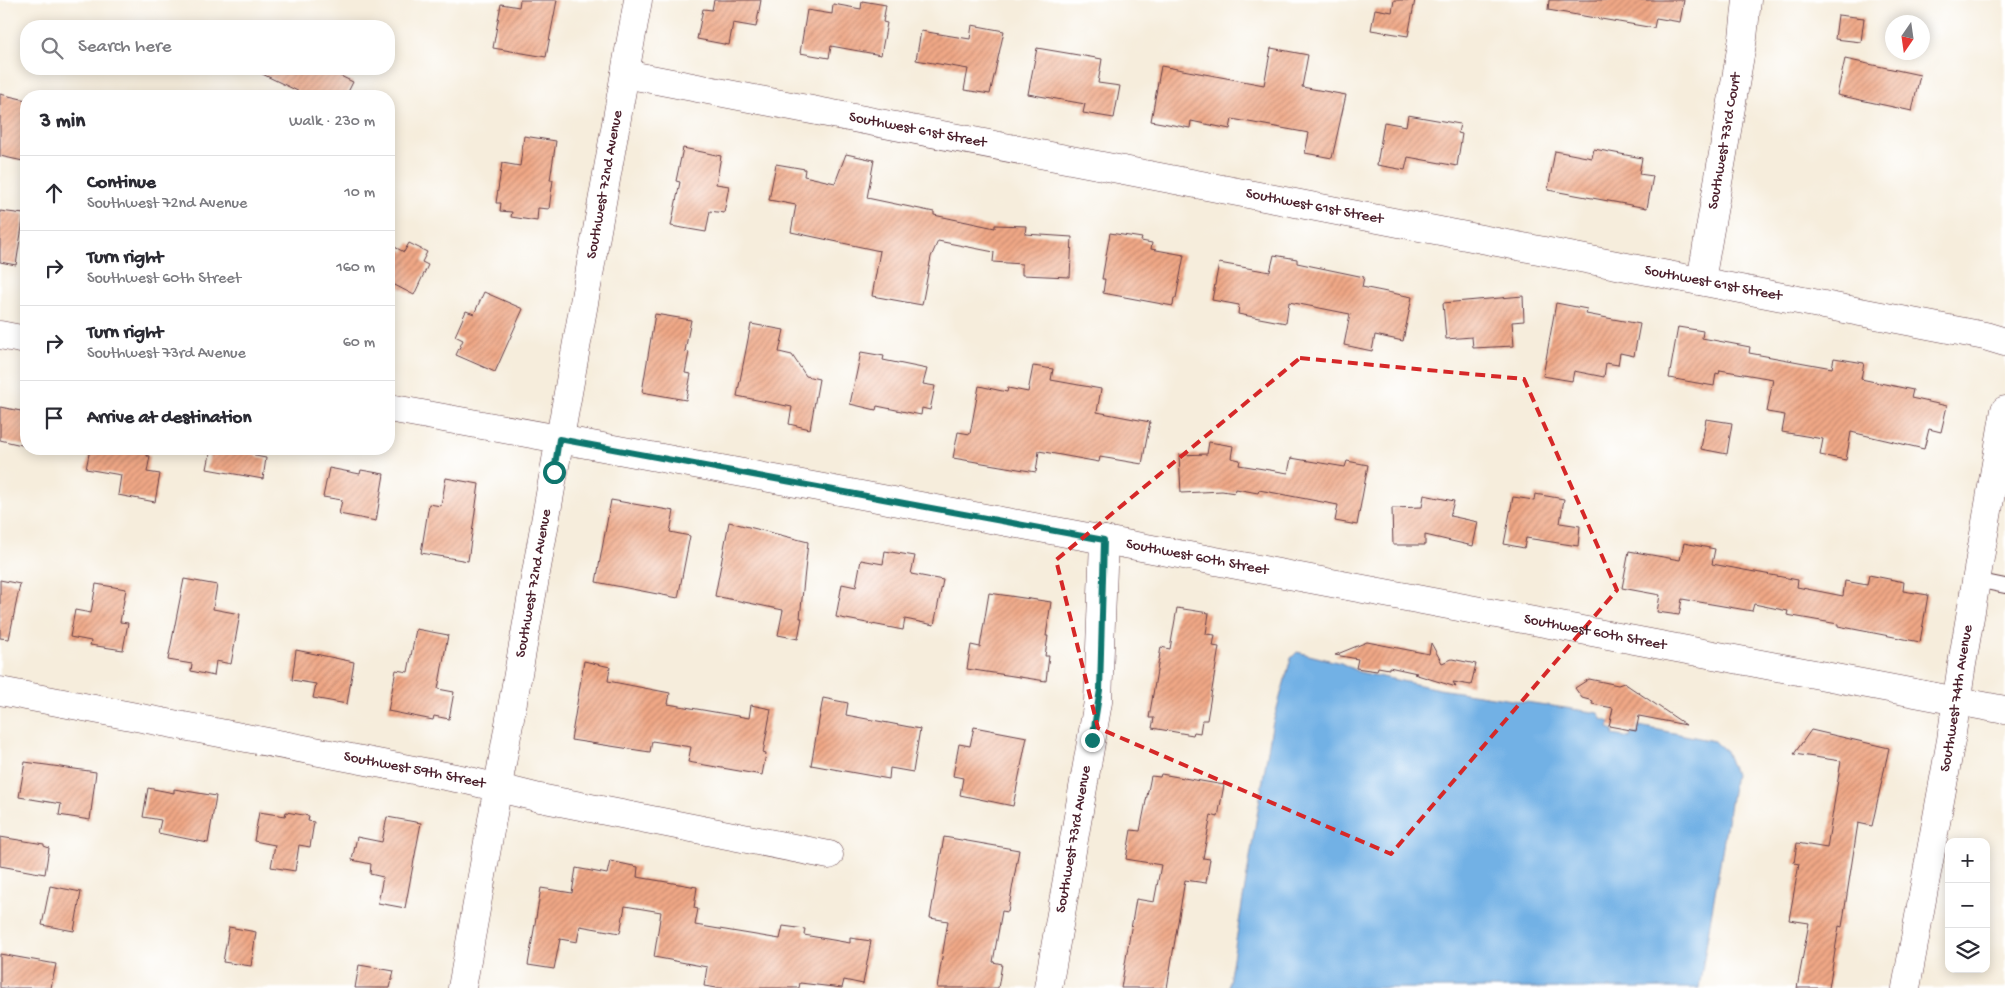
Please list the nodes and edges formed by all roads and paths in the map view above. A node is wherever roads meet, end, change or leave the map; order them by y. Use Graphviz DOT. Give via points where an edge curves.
graph roads {
  1 [pos="638,0"];
  2 [pos="1747,0"];
  3 [pos="625,74"];
  4 [pos="1701,282"];
  5 [pos="0,335"];
  6 [pos="20,339"];
  7 [pos="2005,342"];
  8 [pos="395,409"];
  9 [pos="2005,410"];
  10 [pos="559,439"];
  11 [pos="1104,540"];
  12 [pos="1976,580"];
  13 [pos="2005,586"];
  14 [pos="0,691"];
  15 [pos="1957,701"];
  16 [pos="2005,710"];
  17 [pos="498,788"];
  18 [pos="829,855"];
  19 [pos="462,988"];
  20 [pos="1048,988"];
  21 [pos="1906,988"];
  1 -- 3 [label="street, Southwest 72nd Avenue"];
  2 -- 4 [label="street, Southwest 73rd Court"];
  3 -- 4 [label="street, Southwest 61st Street"];
  3 -- 10 [label="street, Southwest 72nd Avenue"];
  4 -- 7 [label="street, Southwest 61st Street"];
  5 -- 6 [label="street"];
  8 -- 10 [label="street, Southwest 60th Street"];
  9 -- 12 [label="street, Southwest 74th Avenue"];
  10 -- 11 [label="street, Southwest 60th Street"];
  10 -- 17 [label="street, Southwest 72nd Avenue"];
  11 -- 15 [label="street, Southwest 60th Street"];
  11 -- 20 [label="street, Southwest 73rd Avenue" via="1098,702"];
  12 -- 13 [label="lane"];
  12 -- 15 [label="street, Southwest 74th Avenue"];
  14 -- 17 [label="street, Southwest 59th Street"];
  15 -- 16 [label="street, Southwest 60th Street"];
  15 -- 21 [label="street, Southwest 74th Avenue"];
  17 -- 18 [label="street, Southwest 59th Street"];
  17 -- 19 [label="street, Southwest 72nd Avenue"];
}
